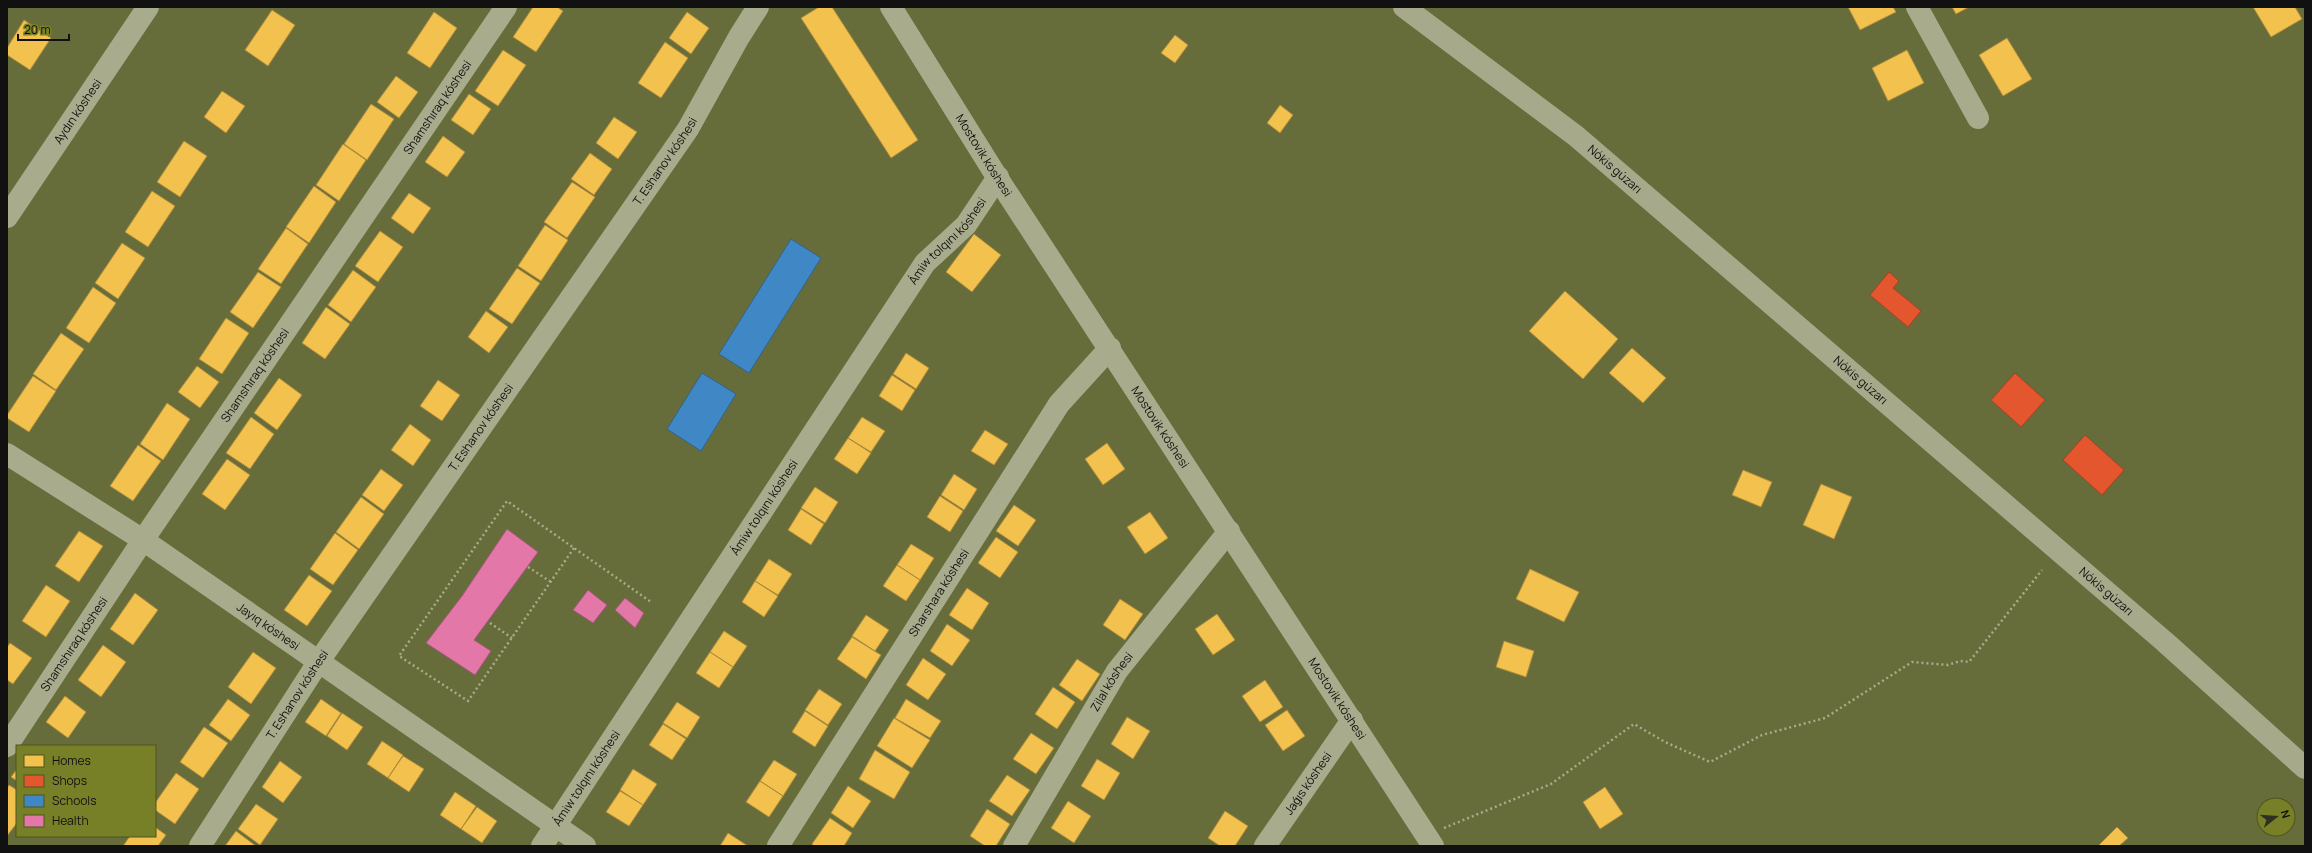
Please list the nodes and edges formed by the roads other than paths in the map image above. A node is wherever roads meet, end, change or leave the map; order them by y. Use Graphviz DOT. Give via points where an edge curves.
graph roads {
  1 [pos="148,7"];
  2 [pos="506,7"];
  3 [pos="758,7"];
  4 [pos="891,7"];
  5 [pos="1404,7"];
  6 [pos="1917,7"];
  7 [pos="1978,118"];
  8 [pos="998,178"];
  9 [pos="7,217"];
  10 [pos="1110,348"];
  11 [pos="7,454"];
  12 [pos="1229,531"];
  13 [pos="143,540"];
  14 [pos="319,661"];
  15 [pos="1352,720"];
  16 [pos="7,746"];
  17 [pos="2305,768"];
  18 [pos="556,826"];
  19 [pos="1429,840"];
  20 [pos="200,846"];
  21 [pos="542,846"];
  22 [pos="585,846"];
  23 [pos="778,846"];
  24 [pos="1014,846"];
  25 [pos="1265,846"];
  1 -- 9 [label="street, Aydın kóshesi"];
  2 -- 13 [label="street, Shamshıraq kóshesi"];
  3 -- 14 [label="street, T. Eshanov kóshesi" via="688,129"];
  4 -- 8 [label="street, Mostovik kóshesi"];
  5 -- 17 [label="main road, Nókis gúzarı" via="1582,141 2165,642"];
  6 -- 7 [label="street"];
  8 -- 10 [label="street, Mostovik kóshesi"];
  8 -- 18 [label="street, Ámiw tolqını kóshesi" via="966,225 925,264"];
  10 -- 12 [label="street, Mostovik kóshesi"];
  10 -- 23 [label="street, Sharshara kóshesi" via="1059,404"];
  11 -- 13 [label="street, Jayıq kóshesi"];
  12 -- 15 [label="street, Mostovik kóshesi"];
  12 -- 24 [label="street, Zilal kóshesi" via="1117,671"];
  13 -- 14 [label="street, Jayıq kóshesi"];
  13 -- 16 [label="street, Shamshıraq kóshesi"];
  14 -- 18 [label="street, Jayıq kóshesi"];
  14 -- 20 [label="street, T. Eshanov kóshesi"];
  15 -- 19 [label="street, Mostovik kóshesi"];
  15 -- 25 [label="street, Jaǵıs kóshesi"];
  18 -- 21 [label="street, Ámiw tolqını kóshesi"];
  18 -- 22 [label="street, Jayıq kóshesi"];
}
